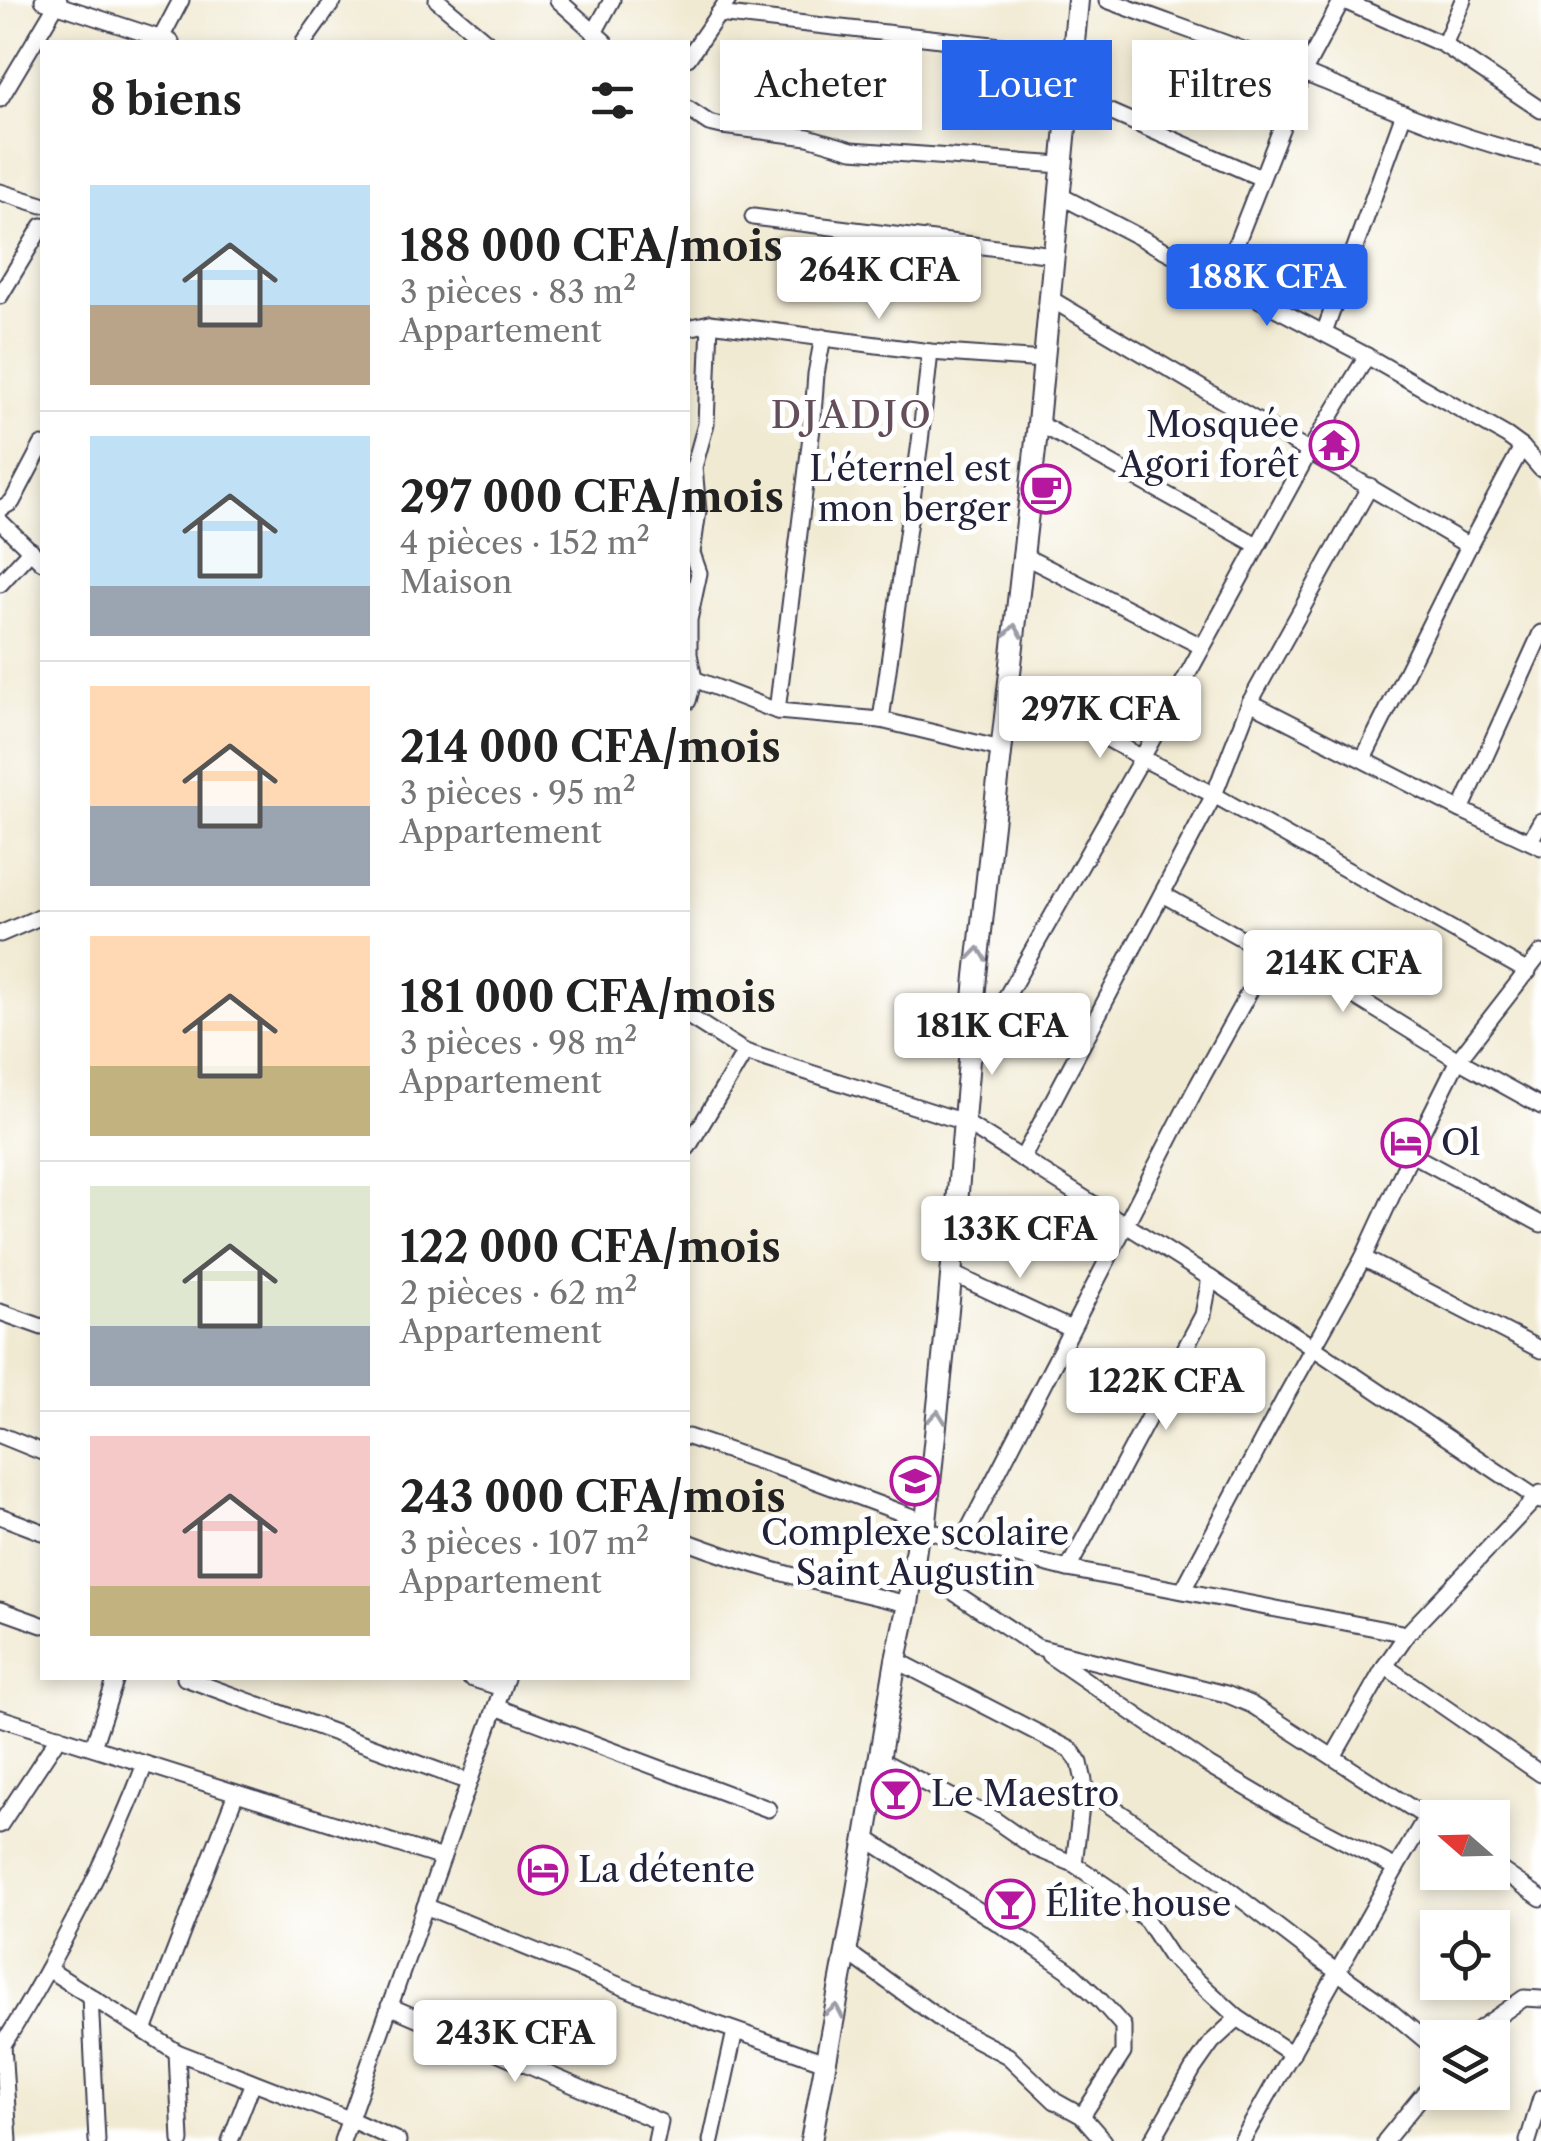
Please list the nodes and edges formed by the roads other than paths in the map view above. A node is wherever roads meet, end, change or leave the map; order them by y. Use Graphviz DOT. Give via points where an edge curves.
graph roads {
  1 [pos="181,0"];
  2 [pos="334,0"];
  3 [pos="437,0"];
  4 [pos="558,0"];
  5 [pos="612,0"];
  6 [pos="1078,0"];
  7 [pos="1107,0"];
  8 [pos="1463,0"];
  9 [pos="53,2"];
  10 [pos="723,7"];
  11 [pos="599,38"];
  12 [pos="166,40"];
  13 [pos="305,40"];
  14 [pos="485,40"];
  15 [pos="969,40"];
  16 [pos="1074,40"];
  17 [pos="1214,40"];
  18 [pos="1444,45"];
  19 [pos="690,55"];
  20 [pos="1308,64"];
  21 [pos="1308,75"];
  22 [pos="0,99"];
  23 [pos="690,110"];
  24 [pos="1541,110"];
  25 [pos="1112,113"];
  26 [pos="1404,113"];
  27 [pos="1065,130"];
  28 [pos="1280,130"];
  29 [pos="1541,157"];
  30 [pos="1062,165"];
  31 [pos="1261,178"];
  32 [pos="0,192"];
  33 [pos="1060,195"];
  34 [pos="40,205"];
  35 [pos="754,218"];
  36 [pos="40,229"];
  37 [pos="1054,255"];
  38 [pos="1222,280"];
  39 [pos="0,296"];
  40 [pos="1049,298"];
  41 [pos="710,323"];
  42 [pos="690,328"];
  43 [pos="1324,333"];
  44 [pos="823,337"];
  45 [pos="930,352"];
  46 [pos="1367,356"];
  47 [pos="1044,360"];
  48 [pos="1038,423"];
  49 [pos="1522,446"];
  50 [pos="40,449"];
  51 [pos="1309,452"];
  52 [pos="1541,469"];
  53 [pos="1370,486"];
  54 [pos="0,508"];
  55 [pos="0,520"];
  56 [pos="1257,545"];
  57 [pos="1468,546"];
  58 [pos="1022,555"];
  59 [pos="37,556"];
  60 [pos="0,584"];
  61 [pos="690,615"];
  62 [pos="1541,632"];
  63 [pos="1201,646"];
  64 [pos="690,659"];
  65 [pos="694,678"];
  66 [pos="1009,684"];
  67 [pos="690,693"];
  68 [pos="1250,702"];
  69 [pos="777,711"];
  70 [pos="881,720"];
  71 [pos="1001,749"];
  72 [pos="1142,758"];
  73 [pos="1364,759"];
  74 [pos="1214,795"];
  75 [pos="1461,810"];
  76 [pos="1541,821"];
  77 [pos="1536,844"];
  78 [pos="1162,894"];
  79 [pos="40,917"];
  80 [pos="0,934"];
  81 [pos="1541,953"];
  82 [pos="1270,954"];
  83 [pos="1528,972"];
  84 [pos="690,1017"];
  85 [pos="745,1052"];
  86 [pos="1458,1060"];
  87 [pos="968,1065"];
  88 [pos="1541,1106"];
  89 [pos="964,1122"];
  90 [pos="690,1142"];
  91 [pos="1411,1154"];
  92 [pos="1022,1159"];
  93 [pos="1541,1224"];
  94 [pos="1125,1226"];
  95 [pos="1363,1258"];
  96 [pos="951,1273"];
  97 [pos="1210,1278"];
  98 [pos="0,1312"];
  99 [pos="40,1325"];
  100 [pos="1071,1329"];
  101 [pos="1313,1348"];
  102 [pos="1541,1350"];
  103 [pos="0,1435"];
  104 [pos="690,1438"];
  105 [pos="40,1451"];
  106 [pos="1539,1497"];
  107 [pos="0,1516"];
  108 [pos="922,1525"];
  109 [pos="40,1531"];
  110 [pos="962,1542"];
  111 [pos="690,1543"];
  112 [pos="914,1566"];
  113 [pos="1068,1569"];
  114 [pos="1183,1590"];
  115 [pos="908,1604"];
  116 [pos="0,1610"];
  117 [pos="40,1624"];
  118 [pos="1408,1634"];
  119 [pos="1037,1646"];
  120 [pos="896,1660"];
  121 [pos="1385,1666"];
  122 [pos="115,1680"];
  123 [pos="189,1680"];
  124 [pos="504,1683"];
  125 [pos="496,1707"];
  126 [pos="0,1718"];
  127 [pos="59,1736"];
  128 [pos="93,1747"];
  129 [pos="1333,1757"];
  130 [pos="878,1759"];
  131 [pos="145,1764"];
  132 [pos="1541,1774"];
  133 [pos="469,1782"];
  134 [pos="1083,1787"];
  135 [pos="236,1793"];
  136 [pos="768,1809"];
  137 [pos="1420,1813"];
  138 [pos="0,1825"];
  139 [pos="1420,1837"];
  140 [pos="866,1838"];
  141 [pos="442,1858"];
  142 [pos="1074,1864"];
  143 [pos="1396,1868"];
  144 [pos="1510,1876"];
  145 [pos="1541,1898"];
  146 [pos="425,1906"];
  147 [pos="846,1951"];
  148 [pos="48,1968"];
  149 [pos="1338,1971"];
  150 [pos="90,1996"];
  151 [pos="1541,1999"];
  152 [pos="389,2006"];
  153 [pos="1238,2018"];
  154 [pos="1493,2020"];
  155 [pos="144,2031"];
  156 [pos="735,2031"];
  157 [pos="1420,2036"];
  158 [pos="2,2047"];
  159 [pos="176,2052"];
  160 [pos="1292,2054"];
  161 [pos="825,2062"];
  162 [pos="252,2082"];
  163 [pos="1420,2098"];
  164 [pos="1541,2098"];
  165 [pos="1082,2116"];
  166 [pos="349,2119"];
  167 [pos="813,2140"];
  168 [pos="9,2141"];
  169 [pos="97,2141"];
  170 [pos="181,2141"];
  171 [pos="230,2141"];
  172 [pos="342,2141"];
  173 [pos="398,2141"];
  174 [pos="656,2141"];
  175 [pos="711,2141"];
  176 [pos="1104,2141"];
  177 [pos="1152,2141"];
  178 [pos="1242,2141"];
  179 [pos="1385,2141"];
  180 [pos="1528,2141"];
  1 -- 12 [label="street"];
  2 -- 13 [label="street"];
  3 -- 14 [label="street"];
  4 -- 11 [label="street"];
  5 -- 11 [label="street"];
  6 -- 16 [label="main road"];
  7 -- 17 [label="street"];
  8 -- 18 [label="street"];
  9 -- 12 [label="street"];
  9 -- 22 [label="street"];
  10 -- 15 [label="street"];
  10 -- 19 [label="street"];
  18 -- 20 [label="street" via="1342,0"];
  18 -- 24 [label="street"];
  21 -- 26 [label="street"];
  23 -- 30 [label="street" via="708,123 852,150"];
  25 -- 31 [label="street"];
  26 -- 29 [label="street"];
  26 -- 43 [label="street"];
  27 -- 30 [label="main road"];
  28 -- 31 [label="street"];
  30 -- 33 [label="main road"];
  31 -- 38 [label="street"];
  32 -- 34 [label="street"];
  33 -- 37 [label="main road"];
  33 -- 38 [label="street"];
  35 -- 37 [label="street"];
  36 -- 39 [label="street"];
  37 -- 40 [label="main road"];
  38 -- 43 [label="street"];
  40 -- 47 [label="main road"];
  40 -- 51 [label="street"];
  41 -- 42 [label="street"];
  41 -- 44 [label="street"];
  41 -- 61 [label="street" via="706,424 694,468 692,552 699,573"];
  43 -- 46 [label="street"];
  44 -- 45 [label="street"];
  44 -- 69 [label="street"];
  45 -- 47 [label="street"];
  45 -- 70 [label="street"];
  46 -- 49 [label="street"];
  46 -- 51 [label="street"];
  47 -- 48 [label="main road"];
  48 -- 56 [label="street"];
  48 -- 58 [label="main road"];
  49 -- 52 [label="street"];
  49 -- 57 [label="street"];
  50 -- 54 [label="street" via="12,502"];
  51 -- 53 [label="street"];
  51 -- 56 [label="street"];
  53 -- 57 [label="street"];
  53 -- 68 [label="street"];
  55 -- 59 [label="street"];
  56 -- 63 [label="street"];
  57 -- 73 [label="street"];
  58 -- 63 [label="street"];
  66 -- 58 [label="main road, one-way"];
  59 -- 60 [label="street"];
  62 -- 75 [label="street"];
  63 -- 72 [label="street"];
  64 -- 65 [label="street"];
  65 -- 67 [label="street"];
  65 -- 69 [label="street"];
  66 -- 71 [label="main road"];
  66 -- 72 [label="street"];
  68 -- 73 [label="street"];
  68 -- 74 [label="street"];
  69 -- 70 [label="street"];
  70 -- 71 [label="street"];
  87 -- 71 [label="main road, one-way"];
  72 -- 74 [label="street"];
  72 -- 87 [label="street"];
  73 -- 75 [label="street"];
  74 -- 78 [label="street"];
  74 -- 83 [label="street"];
  75 -- 77 [label="street"];
  76 -- 77 [label="street"];
  78 -- 82 [label="street"];
  78 -- 92 [label="street"];
  79 -- 80 [label="street"];
  81 -- 83 [label="street"];
  82 -- 86 [label="street"];
  82 -- 94 [label="street"];
  83 -- 86 [label="street"];
  84 -- 85 [label="street"];
  85 -- 89 [label="street"];
  85 -- 90 [label="street"];
  86 -- 88 [label="street"];
  86 -- 91 [label="street"];
  87 -- 89 [label="main road"];
  89 -- 92 [label="street"];
  89 -- 96 [label="main road"];
  91 -- 93 [label="street"];
  91 -- 95 [label="street"];
  92 -- 94 [label="street"];
  94 -- 97 [label="street"];
  94 -- 100 [label="street"];
  95 -- 101 [label="street"];
  95 -- 102 [label="street"];
  96 -- 100 [label="street"];
  108 -- 96 [label="main road, one-way"];
  97 -- 101 [label="street"];
  97 -- 113 [label="street" via="1203,1315"];
  98 -- 99 [label="street"];
  100 -- 110 [label="street"];
  101 -- 106 [label="street"];
  101 -- 114 [label="street"];
  103 -- 105 [label="street"];
  104 -- 108 [label="street"];
  106 -- 118 [label="street"];
  107 -- 109 [label="street"];
  108 -- 110 [label="street"];
  108 -- 112 [label="main road"];
  110 -- 113 [label="street"];
  111 -- 115 [label="street"];
  112 -- 115 [label="main road"];
  112 -- 119 [label="street"];
  113 -- 114 [label="street"];
  114 -- 118 [label="street"];
  115 -- 120 [label="main road"];
  116 -- 117 [label="street"];
  118 -- 121 [label="street"];
  119 -- 129 [label="street" via="1226,1694"];
  119 -- 143 [label="street" via="1210,1766"];
  120 -- 130 [label="main road"];
  120 -- 134 [label="street" via="1071,1750"];
  121 -- 129 [label="street"];
  121 -- 132 [label="street"];
  122 -- 128 [label="street"];
  123 -- 133 [label="street"];
  124 -- 125 [label="street"];
  125 -- 133 [label="street"];
  125 -- 136 [label="street"];
  126 -- 127 [label="street"];
  127 -- 128 [label="street"];
  127 -- 138 [label="street"];
  128 -- 131 [label="street"];
  129 -- 137 [label="street"];
  130 -- 140 [label="main road"];
  130 -- 142 [label="street"];
  131 -- 135 [label="street"];
  131 -- 148 [label="street"];
  133 -- 141 [label="street"];
  134 -- 142 [label="street"];
  134 -- 149 [label="street"];
  135 -- 141 [label="street"];
  135 -- 155 [label="street"];
  139 -- 143 [label="street"];
  140 -- 147 [label="main road"];
  140 -- 165 [label="street" via="1068,1970 1123,2026 1123,2053"];
  141 -- 146 [label="street"];
  142 -- 153 [label="street" via="1147,1921 1170,1956"];
  143 -- 149 [label="street"];
  144 -- 145 [label="street"];
  146 -- 152 [label="street"];
  146 -- 156 [label="street"];
  161 -- 147 [label="main road, one-way"];
  147 -- 165 [label="street" via="948,2024 1008,2056 1054,2100"];
  148 -- 150 [label="street"];
  148 -- 158 [label="street"];
  149 -- 157 [label="street"];
  149 -- 160 [label="street"];
  150 -- 155 [label="street"];
  150 -- 169 [label="street"];
  151 -- 154 [label="street" via="1524,1998"];
  152 -- 166 [label="street"];
  152 -- 174 [label="street" via="660,2122"];
  153 -- 160 [label="street"];
  153 -- 177 [label="street" via="1212,2042"];
  155 -- 159 [label="street"];
  156 -- 161 [label="street"];
  156 -- 175 [label="street"];
  158 -- 168 [label="street"];
  159 -- 162 [label="street"];
  159 -- 170 [label="street"];
  160 -- 178 [label="street"];
  161 -- 167 [label="main road"];
  162 -- 166 [label="street"];
  162 -- 171 [label="street"];
  163 -- 179 [label="street"];
  164 -- 180 [label="street"];
  165 -- 176 [label="street"];
  166 -- 172 [label="street"];
  166 -- 173 [label="street"];
}
